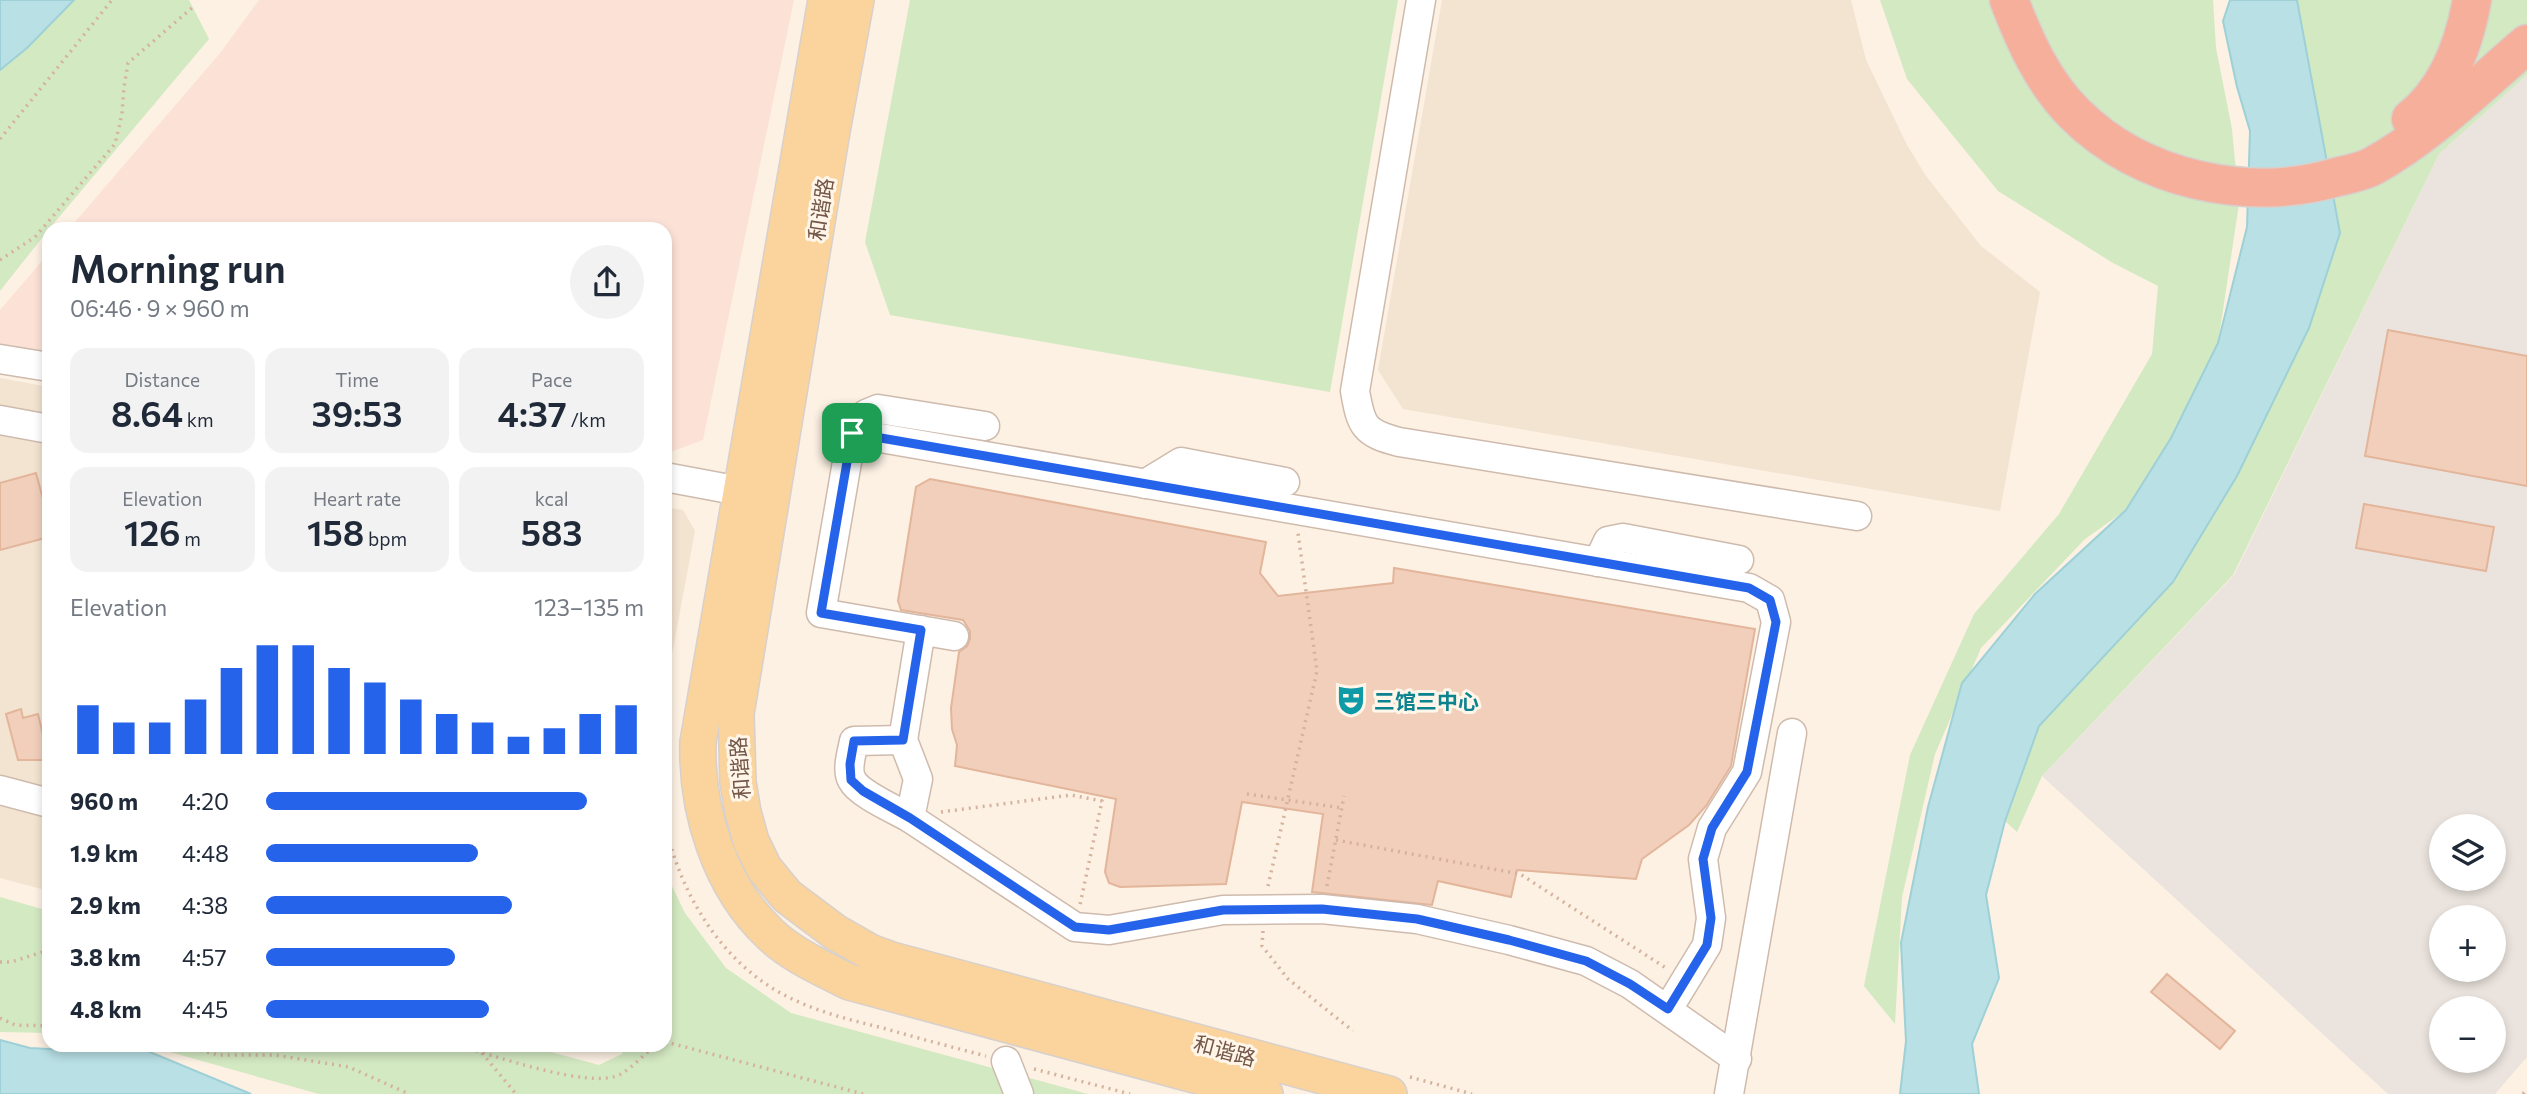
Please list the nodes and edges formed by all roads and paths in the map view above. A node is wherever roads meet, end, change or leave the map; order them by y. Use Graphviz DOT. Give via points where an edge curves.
graph roads {
  1 [pos="112,0"];
  2 [pos="826,0"];
  3 [pos="856,0"];
  4 [pos="1421,0"];
  5 [pos="2009,0"];
  6 [pos="2024,0"];
  7 [pos="2472,0"];
  8 [pos="193,7"];
  9 [pos="2527,44"];
  10 [pos="2432,115"];
  11 [pos="0,139"];
  12 [pos="48,222"];
  13 [pos="42,229"];
  14 [pos="0,260"];
  15 [pos="0,359"];
  16 [pos="42,366"];
  17 [pos="0,420"];
  18 [pos="985,426"];
  19 [pos="42,428"];
  20 [pos="852,433"];
  21 [pos="672,478"];
  22 [pos="1285,482"];
  23 [pos="1144,484"];
  24 [pos="740,491"];
  25 [pos="1295,510"];
  26 [pos="1857,516"];
  27 [pos="1739,560"];
  28 [pos="1598,562"];
  29 [pos="921,630"];
  30 [pos="954,636"];
  31 [pos="1792,733"];
  32 [pos="903,740"];
  33 [pos="0,790"];
  34 [pos="1247,794"];
  35 [pos="1344,796"];
  36 [pos="42,801"];
  37 [pos="1342,808"];
  38 [pos="944,811"];
  39 [pos="910,818"];
  40 [pos="1336,840"];
  41 [pos="1324,898"];
  42 [pos="1263,909"];
  43 [pos="1075,927"];
  44 [pos="42,952"];
  45 [pos="0,962"];
  46 [pos="1686,981"];
  47 [pos="1668,1009"];
  48 [pos="0,1018"];
  49 [pos="42,1026"];
  50 [pos="1353,1031"];
  51 [pos="672,1044"];
  52 [pos="207,1052"];
  53 [pos="481,1052"];
  54 [pos="648,1052"];
  55 [pos="1737,1059"];
  56 [pos="1006,1061"];
  57 [pos="1398,1085"];
  58 [pos="2527,1089"];
  59 [pos="514,1093"];
  60 [pos="409,1094"];
  61 [pos="863,1094"];
  62 [pos="1019,1094"];
  63 [pos="1265,1094"];
  64 [pos="1472,1094"];
  65 [pos="1729,1094"];
  66 [pos="2523,1094"];
  1 -- 11 [label="path"];
  2 -- 24 [label="main road, 和谐路"];
  3 -- 57 [label="main road, 和谐路" via="736,714 743,812 764,868 787,896 870,952 947,976"];
  4 -- 26 [label="street" via="1355,391 1359,413 1372,433 1399,442"];
  5 -- 10 [label="highway" via="2025,43 2046,79 2075,114 2111,144 2203,183 2259,187 2316,183 2371,167"];
  6 -- 10 [label="highway" via="2042,45 2082,101 2122,134 2165,155 2217,167 2266,171 2313,165 2369,148"];
  7 -- 10 [label="highway" via="2466,35"];
  8 -- 12 [label="path" via="128,63 115,144"];
  9 -- 10 [label="highway"];
  13 -- 14 [label="path"];
  15 -- 16 [label="street"];
  17 -- 19 [label="street"];
  18 -- 20 [label="street" via="878,409 866,414"];
  20 -- 23 [label="street"];
  20 -- 29 [label="street" via="821,613"];
  21 -- 24 [label="street"];
  22 -- 23 [label="street" via="1181,462"];
  23 -- 25 [label="street"];
  24 -- 63 [label="main road, 和谐路" via="697,769 701,802 715,845 743,902 757,919 805,959 849,982"];
  25 -- 28 [label="street"];
  25 -- 42 [label="path" via="1317,671"];
  27 -- 28 [label="street" via="1623,538 1608,541"];
  28 -- 46 [label="street" via="1749,588 1770,600 1776,622 1747,772 1712,828 1703,859 1711,918 1707,945"];
  29 -- 30 [label="street"];
  29 -- 32 [label="street"];
  31 -- 55 [label="street"];
  32 -- 39 [label="street" via="918,779"];
  32 -- 39 [label="street" via="854,741 851,780"];
  33 -- 36 [label="street"];
  34 -- 37 [label="path, bridge"];
  35 -- 37 [label="path"];
  37 -- 40 [label="path"];
  38 -- 43 [label="path" via="1072,795 1102,801"];
  39 -- 43 [label="street"];
  40 -- 41 [label="path"];
  40 -- 46 [label="path" via="1520,874"];
  42 -- 43 [label="street" via="1223,910 1109,930"];
  42 -- 47 [label="street" via="1322,909 1417,919 1509,940 1586,961"];
  42 -- 50 [label="path" via="1262,946 1288,979"];
  44 -- 45 [label="path"];
  46 -- 47 [label="street"];
  47 -- 55 [label="street"];
  48 -- 49 [label="path" via="15,1025"];
  51 -- 61 [label="path"];
  52 -- 60 [label="path" via="275,1055 349,1067"];
  53 -- 54 [label="path" via="596,1080 620,1074"];
  53 -- 59 [label="path"];
  55 -- 65 [label="street"];
  56 -- 62 [label="street"];
  57 -- 64 [label="path"];
  58 -- 66 [label="path"];
}
